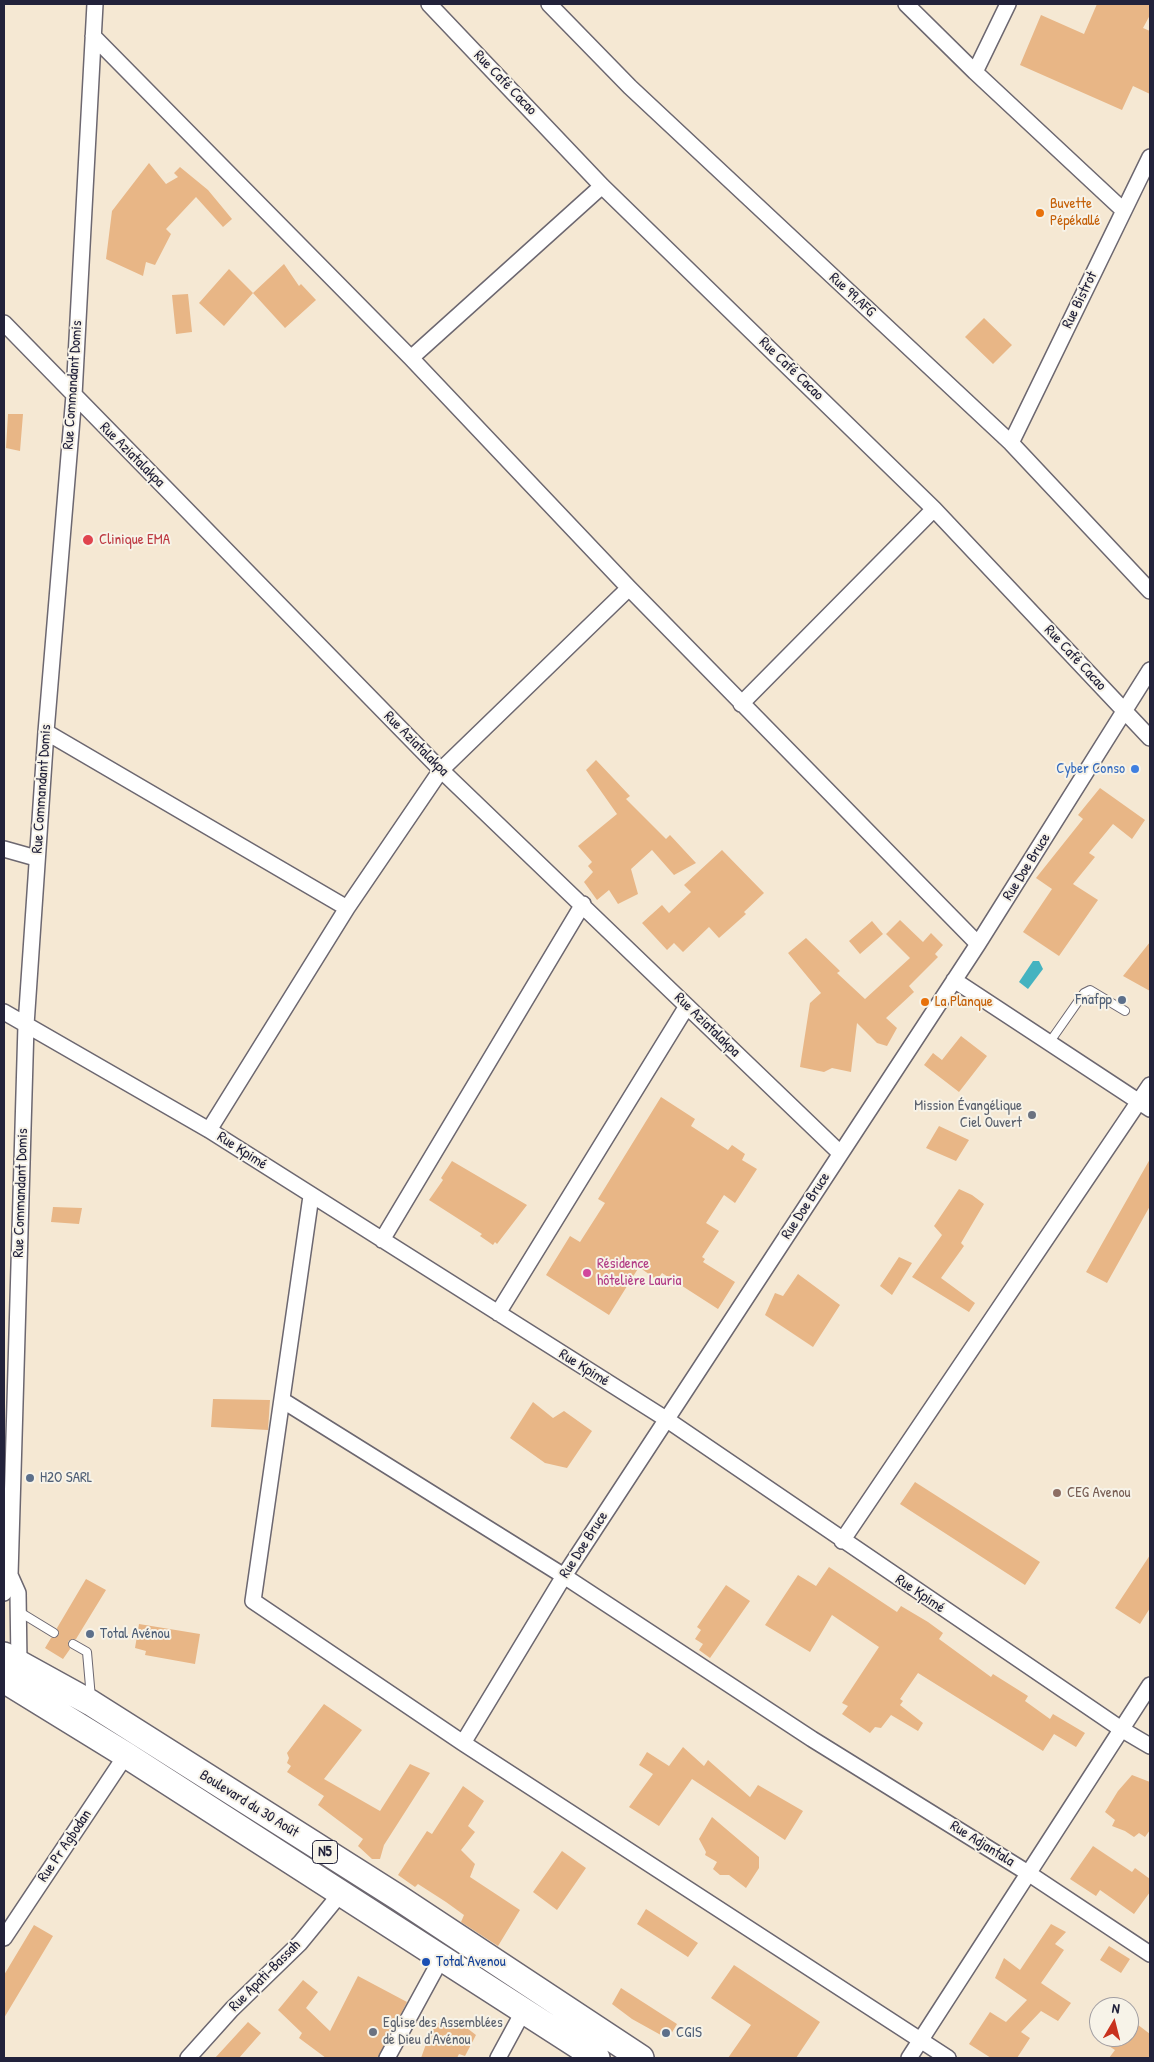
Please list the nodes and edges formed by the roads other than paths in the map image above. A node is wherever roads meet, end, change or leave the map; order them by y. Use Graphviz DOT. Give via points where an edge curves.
graph roads {
  1 [pos="95,4"];
  2 [pos="429,4"];
  3 [pos="549,4"];
  4 [pos="906,4"];
  5 [pos="1008,4"];
  6 [pos="94,36"];
  7 [pos="975,72"];
  8 [pos="1150,157"];
  9 [pos="602,186"];
  10 [pos="1123,210"];
  11 [pos="4,323"];
  12 [pos="411,358"];
  13 [pos="74,395"];
  14 [pos="1011,443"];
  15 [pos="934,509"];
  16 [pos="628,588"];
  17 [pos="1150,591"];
  18 [pos="1150,670"];
  19 [pos="741,704"];
  20 [pos="1125,711"];
  21 [pos="46,732"];
  22 [pos="1150,738"];
  23 [pos="442,770"];
  24 [pos="4,849"];
  25 [pos="36,858"];
  26 [pos="584,904"];
  27 [pos="347,908"];
  28 [pos="978,944"];
  29 [pos="954,980"];
  30 [pos="687,1006"];
  31 [pos="1125,1011"];
  32 [pos="4,1012"];
  33 [pos="26,1025"];
  34 [pos="1049,1043"];
  35 [pos="1150,1085"];
  36 [pos="1145,1106"];
  37 [pos="209,1130"];
  38 [pos="840,1153"];
  39 [pos="311,1196"];
  40 [pos="382,1240"];
  41 [pos="498,1313"];
  42 [pos="282,1400"];
  43 [pos="666,1419"];
  44 [pos="842,1541"];
  45 [pos="10,1575"];
  46 [pos="564,1576"];
  47 [pos="4,1592"];
  48 [pos="18,1611"];
  49 [pos="54,1633"];
  50 [pos="73,1644"];
  51 [pos="9,1670"];
  52 [pos="1150,1685"];
  53 [pos="91,1703"];
  54 [pos="1121,1729"];
  55 [pos="464,1743"];
  56 [pos="1150,1746"];
  57 [pos="126,1755"];
  58 [pos="1028,1873"];
  59 [pos="341,1892"];
  60 [pos="4,1938"];
  61 [pos="1150,1954"];
  62 [pos="442,1957"];
  63 [pos="524,2010"];
  64 [pos="920,2041"];
  65 [pos="188,2058"];
  66 [pos="387,2058"];
  67 [pos="498,2058"];
  68 [pos="597,2058"];
  69 [pos="641,2058"];
  70 [pos="909,2058"];
  71 [pos="948,2058"];
  1 -- 6 [label="street, Rue Commandant Domis"];
  2 -- 9 [label="street, Rue Café Cacao"];
  3 -- 14 [label="street, Rue 99.AFG" via="630,87"];
  4 -- 7 [label="street"];
  5 -- 7 [label="street"];
  6 -- 12 [label="street"];
  6 -- 13 [label="street, Rue Commandant Domis"];
  7 -- 10 [label="street"];
  8 -- 10 [label="street, Rue Bistrot"];
  9 -- 12 [label="street"];
  9 -- 15 [label="street, Rue Café Cacao"];
  10 -- 14 [label="street, Rue Bistrot"];
  11 -- 13 [label="street, Rue Aziatalakpa"];
  12 -- 16 [label="street"];
  13 -- 21 [label="street, Rue Commandant Domis"];
  13 -- 23 [label="street, Rue Aziatalakpa"];
  14 -- 17 [label="street, Rue 99.AFG"];
  15 -- 19 [label="street"];
  15 -- 20 [label="street, Rue Café Cacao"];
  16 -- 19 [label="street"];
  16 -- 23 [label="street"];
  18 -- 20 [label="street, Rue Doe Bruce"];
  19 -- 28 [label="street"];
  20 -- 22 [label="street, Rue Café Cacao"];
  20 -- 28 [label="street, Rue Doe Bruce"];
  21 -- 25 [label="street, Rue Commandant Domis"];
  21 -- 27 [label="street"];
  23 -- 26 [label="street, Rue Aziatalakpa"];
  23 -- 27 [label="street"];
  24 -- 25 [label="street"];
  25 -- 33 [label="street, Rue Commandant Domis"];
  26 -- 30 [label="street, Rue Aziatalakpa"];
  26 -- 40 [label="street"];
  27 -- 37 [label="street"];
  28 -- 29 [label="street, Rue Doe Bruce"];
  29 -- 34 [label="street"];
  29 -- 38 [label="street, Rue Doe Bruce"];
  30 -- 38 [label="street, Rue Aziatalakpa"];
  30 -- 41 [label="street"];
  31 -- 34 [label="lane" via="1090,990 1084,993"];
  32 -- 33 [label="street, Rue Kpimé"];
  33 -- 37 [label="street, Rue Kpimé"];
  33 -- 45 [label="street, Rue Commandant Domis"];
  34 -- 36 [label="street"];
  35 -- 36 [label="street"];
  36 -- 44 [label="street"];
  37 -- 39 [label="street, Rue Kpimé"];
  38 -- 43 [label="street, Rue Doe Bruce"];
  39 -- 40 [label="street, Rue Kpimé"];
  39 -- 42 [label="street"];
  40 -- 41 [label="street, Rue Kpimé"];
  41 -- 43 [label="street, Rue Kpimé"];
  42 -- 46 [label="street, Rue Adjantala"];
  42 -- 55 [label="street" via="253,1601"];
  43 -- 44 [label="street, Rue Kpimé"];
  43 -- 46 [label="street, Rue Doe Bruce"];
  44 -- 54 [label="street, Rue Kpimé"];
  45 -- 47 [label="street, Rue Commandant Domis"];
  45 -- 48 [label="street, Rue Commandant Domis" via="18,1593"];
  46 -- 55 [label="street, Rue Doe Bruce"];
  46 -- 58 [label="street, Rue Adjantala" via="812,1739"];
  48 -- 49 [label="lane"];
  48 -- 51 [label="street, Rue Commandant Domis"];
  50 -- 53 [label="lane" via="87,1652"];
  51 -- 53 [label="highway, Boulevard du 30 Août / N5"];
  51 -- 57 [label="highway, Boulevard du 30 Août / N5"];
  52 -- 54 [label="street"];
  53 -- 69 [label="highway, Boulevard du 30 Août / N5" via="399,1898"];
  54 -- 56 [label="street, Rue Kpimé"];
  54 -- 58 [label="street"];
  55 -- 64 [label="street"];
  57 -- 59 [label="highway, Boulevard du 30 Août / N5"];
  57 -- 60 [label="street, Rue Pr Agbodan"];
  58 -- 61 [label="street, Rue Adjantala"];
  58 -- 64 [label="street"];
  59 -- 62 [label="highway, Boulevard du 30 Août / N5"];
  59 -- 65 [label="street, Rue Apati-Bassah" via="300,1943 232,2009"];
  62 -- 63 [label="highway, Boulevard du 30 Août / N5"];
  62 -- 66 [label="street"];
  63 -- 67 [label="street"];
  63 -- 68 [label="highway, Boulevard du 30 Août / N5"];
  64 -- 70 [label="street"];
  64 -- 71 [label="street"];
}
